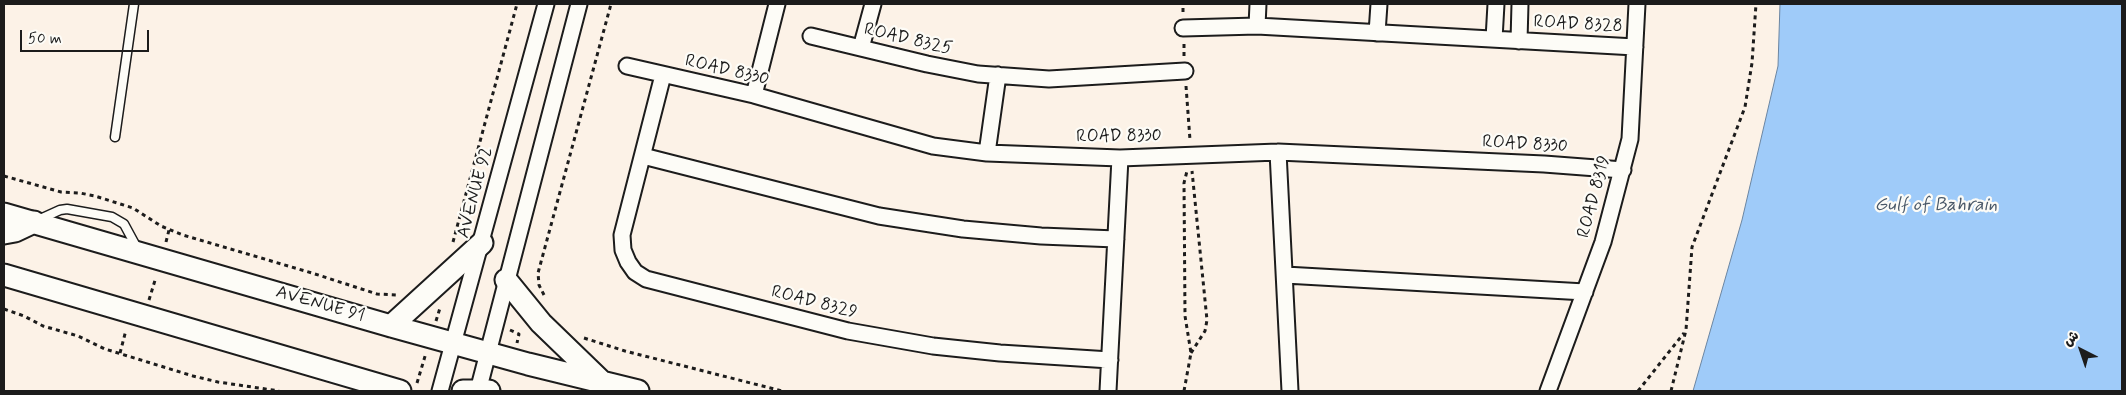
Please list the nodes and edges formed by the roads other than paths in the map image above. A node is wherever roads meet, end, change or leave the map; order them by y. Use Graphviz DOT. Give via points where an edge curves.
graph roads {
  1 [pos="134,4"];
  2 [pos="546,4"];
  3 [pos="579,4"];
  4 [pos="777,4"];
  5 [pos="873,4"];
  6 [pos="1258,4"];
  7 [pos="1379,4"];
  8 [pos="1496,4"];
  9 [pos="1520,4"];
  10 [pos="1637,4"];
  11 [pos="1257,26"];
  12 [pos="1182,28"];
  13 [pos="1377,33"];
  14 [pos="811,36"];
  15 [pos="1494,39"];
  16 [pos="1519,41"];
  17 [pos="1635,47"];
  18 [pos="861,48"];
  19 [pos="627,66"];
  20 [pos="1185,71"];
  21 [pos="663,75"];
  22 [pos="998,75"];
  23 [pos="754,95"];
  24 [pos="115,137"];
  25 [pos="1278,152"];
  26 [pos="987,153"];
  27 [pos="643,156"];
  28 [pos="1120,158"];
  29 [pos="1623,170"];
  30 [pos="4,214"];
  31 [pos="34,222"];
  32 [pos="4,233"];
  33 [pos="1116,238"];
  34 [pos="482,243"];
  35 [pos="4,275"];
  36 [pos="1284,276"];
  37 [pos="506,280"];
  38 [pos="1585,292"];
  39 [pos="391,326"];
  40 [pos="454,343"];
  41 [pos="488,351"];
  42 [pos="1110,360"];
  43 [pos="330,370"];
  44 [pos="601,381"];
  45 [pos="349,391"];
  46 [pos="400,391"];
  47 [pos="440,391"];
  48 [pos="477,391"];
  49 [pos="638,391"];
  50 [pos="1108,391"];
  51 [pos="1290,391"];
  52 [pos="1548,391"];
  1 -- 24 [label="lane"];
  2 -- 34 [label="street, AVENUE 92"];
  3 -- 37 [label="street"];
  4 -- 23 [label="street"];
  5 -- 18 [label="street"];
  6 -- 11 [label="street"];
  7 -- 13 [label="street"];
  8 -- 15 [label="street"];
  9 -- 16 [label="street, ROAD 8328"];
  10 -- 17 [label="street, ROAD 8319"];
  11 -- 12 [label="street, ROAD 8328"];
  11 -- 13 [label="street, ROAD 8328"];
  13 -- 15 [label="street, ROAD 8328"];
  14 -- 18 [label="street, ROAD 8325"];
  15 -- 16 [label="street, ROAD 8328"];
  16 -- 17 [label="street, ROAD 8328"];
  17 -- 29 [label="street, ROAD 8319" via="1630,139"];
  18 -- 22 [label="street, ROAD 8325" via="927,64"];
  19 -- 21 [label="street, ROAD 8330"];
  20 -- 22 [label="street, ROAD 8325" via="1049,79"];
  21 -- 23 [label="street, ROAD 8330"];
  21 -- 27 [label="street, ROAD 8329"];
  22 -- 26 [label="street"];
  23 -- 26 [label="street, ROAD 8330" via="933,146"];
  25 -- 28 [label="street, ROAD 8330"];
  25 -- 29 [label="street, ROAD 8330"];
  25 -- 36 [label="street"];
  26 -- 28 [label="street, ROAD 8330"];
  27 -- 33 [label="street" via="879,216 963,229"];
  27 -- 42 [label="street, ROAD 8329" via="622,234 628,262 646,279 848,331 923,345"];
  28 -- 33 [label="street"];
  29 -- 38 [label="street, ROAD 8319"];
  30 -- 31 [label="street, AVENUE 91"];
  31 -- 32 [label="street"];
  31 -- 39 [label="street, AVENUE 91"];
  33 -- 42 [label="street"];
  34 -- 39 [label="street"];
  34 -- 40 [label="street, AVENUE 92"];
  35 -- 43 [label="street"];
  36 -- 38 [label="street"];
  36 -- 51 [label="street"];
  37 -- 41 [label="street"];
  37 -- 44 [label="street" via="541,323"];
  38 -- 52 [label="street, ROAD 8319"];
  39 -- 40 [label="street, AVENUE 91"];
  40 -- 41 [label="street, AVENUE 91"];
  40 -- 47 [label="street, AVENUE 92"];
  41 -- 44 [label="street, AVENUE 91"];
  41 -- 48 [label="street"];
  42 -- 50 [label="street"];
  43 -- 45 [label="street"];
  43 -- 46 [label="street"];
  44 -- 49 [label="street, AVENUE 91"];
}
